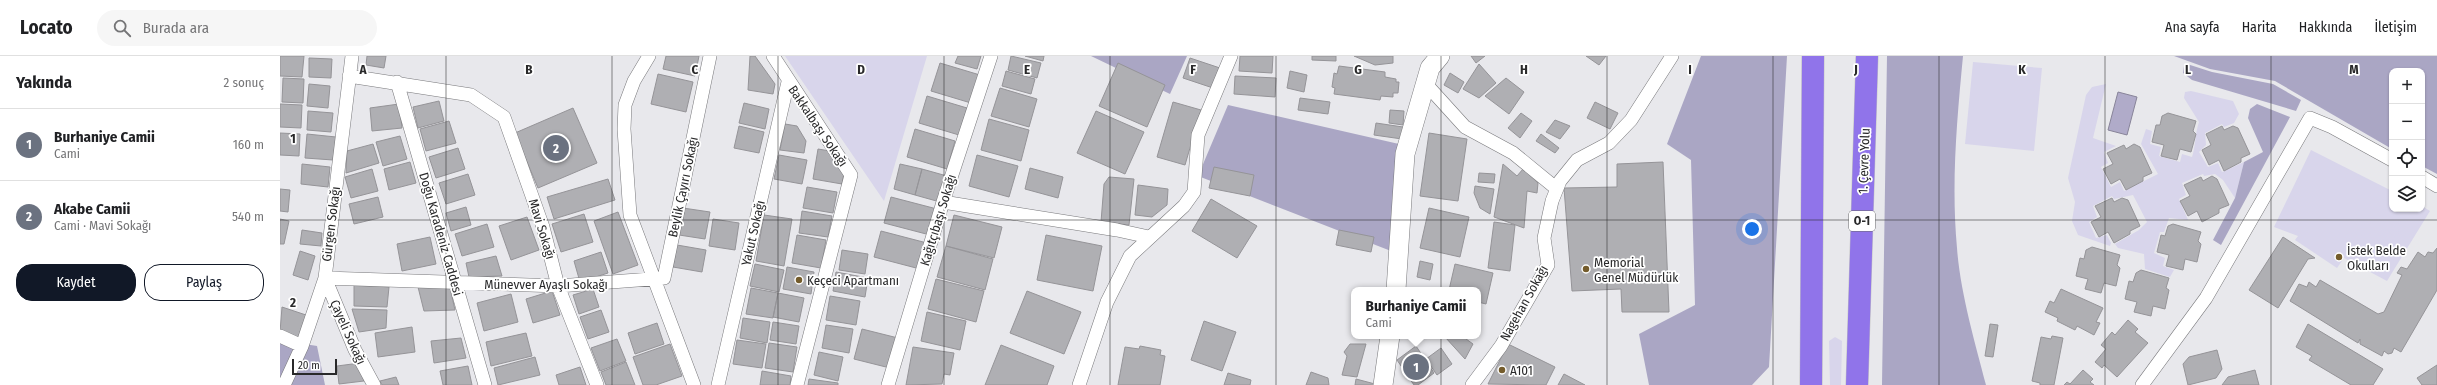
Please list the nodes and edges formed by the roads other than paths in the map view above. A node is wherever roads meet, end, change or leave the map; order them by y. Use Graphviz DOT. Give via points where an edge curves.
graph roads {
  1 [pos="352,56"];
  2 [pos="649,56"];
  3 [pos="710,56"];
  4 [pos="773,56"];
  5 [pos="992,56"];
  6 [pos="1231,56"];
  7 [pos="1440,56"];
  8 [pos="1672,56"];
  9 [pos="1813,56"];
  10 [pos="1867,56"];
  11 [pos="350,76"];
  12 [pos="397,82"];
  13 [pos="788,82"];
  14 [pos="1426,84"];
  15 [pos="2389,158"];
  16 [pos="2425,179"];
  17 [pos="2437,186"];
  18 [pos="1557,189"];
  19 [pos="943,202"];
  20 [pos="1149,237"];
  21 [pos="325,278"];
  22 [pos="654,280"];
  23 [pos="455,284"];
  24 [pos="558,286"];
  25 [pos="1396,287"];
  26 [pos="280,336"];
  27 [pos="1390,339"];
  28 [pos="302,346"];
  29 [pos="284,385"];
  30 [pos="374,385"];
  31 [pos="485,385"];
  32 [pos="597,385"];
  33 [pos="694,385"];
  34 [pos="718,385"];
  35 [pos="797,385"];
  36 [pos="888,385"];
  37 [pos="1079,385"];
  38 [pos="1383,385"];
  39 [pos="1472,385"];
  40 [pos="1811,385"];
  41 [pos="1857,385"];
  42 [pos="2142,385"];
  1 -- 11 [label="street, Gürgen Sokağı"];
  2 -- 22 [label="street" via="634,81 625,105 624,129 630,215"];
  3 -- 22 [label="street, Beylik Çayırı Sokağı" via="664,278"];
  4 -- 13 [label="street, Bakkalbaşı Sokağı"];
  5 -- 19 [label="street, Kağıtçıbaşı Sokağı"];
  6 -- 20 [label="street" via="1198,135 1194,192 1184,206"];
  7 -- 14 [label="main road" via="1430,68"];
  8 -- 18 [label="street, Nagehan Sokağı" via="1632,120 1609,143 1577,160 1560,181"];
  9 -- 40 [label="highway"];
  10 -- 41 [label="highway, 1. Çevre Yolu / O-1"];
  11 -- 12 [label="street"];
  11 -- 21 [label="street, Gürgen Sokağı"];
  12 -- 23 [label="street, Doğu Karadeniz Caddesi"];
  12 -- 24 [label="street, Mavi Sokağı" via="472,95 504,117 543,227"];
  13 -- 34 [label="street, Yakut Sokağı"];
  13 -- 35 [label="street, Bakkalbaşı Sokağı" via="851,175"];
  14 -- 18 [label="street" via="1465,127 1513,154"];
  14 -- 25 [label="main road" via="1405,154"];
  15 -- 42 [label="street" via="2310,118 2206,298"];
  16 -- 17 [label="street"];
  18 -- 39 [label="street, Nagehan Sokağı" via="1544,238 1548,265 1501,346"];
  19 -- 20 [label="street"];
  19 -- 36 [label="street, Kağıtçıbaşı Sokağı"];
  20 -- 37 [label="street" via="1130,256 1108,302"];
  21 -- 23 [label="street, Münevver Ayaşlı Sokağı"];
  21 -- 28 [label="street, Gürgen Sokağı"];
  21 -- 30 [label="street, Çayeli Sokağı" via="355,350"];
  22 -- 24 [label="street, Münevver Ayaşlı Sokağı"];
  22 -- 33 [label="street"];
  23 -- 24 [label="street, Münevver Ayaşlı Sokağı"];
  23 -- 31 [label="street, Doğu Karadeniz Caddesi"];
  24 -- 32 [label="street, Mavi Sokağı"];
  26 -- 28 [label="street"];
  27 -- 38 [label="main road"];
  28 -- 29 [label="street, Gürgen Sokağı"];
}
